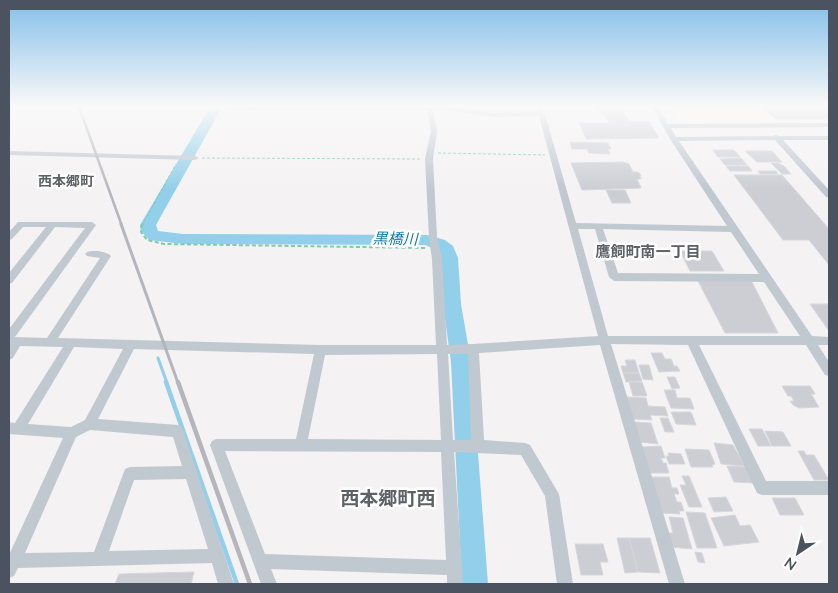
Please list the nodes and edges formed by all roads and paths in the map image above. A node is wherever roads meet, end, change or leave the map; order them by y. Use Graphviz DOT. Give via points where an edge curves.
graph roads {
  1 [pos="433,135"];
  2 [pos="548,135"];
  3 [pos="671,135"];
  4 [pos="773,135"];
  5 [pos="829,138"];
  6 [pos="778,139"];
  7 [pos="674,140"];
  8 [pos="9,154"];
  9 [pos="553,155"];
  10 [pos="430,156"];
  11 [pos="181,158"];
  12 [pos="195,158"];
  13 [pos="829,194"];
  14 [pos="53,224"];
  15 [pos="573,226"];
  16 [pos="598,226"];
  17 [pos="734,229"];
  18 [pos="9,237"];
  19 [pos="435,250"];
  20 [pos="90,254"];
  21 [pos="766,278"];
  22 [pos="9,280"];
  23 [pos="11,340"];
  24 [pos="604,340"];
  25 [pos="692,341"];
  26 [pos="808,341"];
  27 [pos="829,341"];
  28 [pos="50,342"];
  29 [pos="71,343"];
  30 [pos="131,344"];
  31 [pos="473,349"];
  32 [pos="320,350"];
  33 [pos="442,350"];
  34 [pos="9,355"];
  35 [pos="829,372"];
  36 [pos="89,424"];
  37 [pos="13,429"];
  38 [pos="72,433"];
  39 [pos="301,445"];
  40 [pos="448,446"];
  41 [pos="478,446"];
  42 [pos="191,472"];
  43 [pos="829,488"];
  44 [pos="216,556"];
  45 [pos="99,559"];
  46 [pos="260,561"];
  47 [pos="11,566"];
  48 [pos="454,568"];
  49 [pos="226,584"];
  50 [pos="269,584"];
  51 [pos="455,584"];
  52 [pos="565,584"];
  53 [pos="677,584"];
  1 -- 10 [label="street"];
  2 -- 9 [label="street"];
  3 -- 7 [label="street"];
  4 -- 6 [label="street"];
  5 -- 6 [label="street"];
  6 -- 7 [label="street"];
  6 -- 13 [label="street"];
  7 -- 17 [label="street"];
  8 -- 11 [label="street"];
  9 -- 10 [label="path"];
  9 -- 15 [label="street"];
  10 -- 12 [label="path"];
  10 -- 19 [label="street"];
  11 -- 12 [label="street"];
  11 -- 19 [label="path" via="142,223 140,232 147,240 164,244 423,247"];
  14 -- 18 [label="street" via="21,224"];
  14 -- 22 [label="street"];
  14 -- 23 [label="street" via="92,225"];
  15 -- 16 [label="street"];
  15 -- 24 [label="street"];
  16 -- 17 [label="street"];
  16 -- 21 [label="street" via="614,277"];
  17 -- 21 [label="street"];
  19 -- 33 [label="street"];
  20 -- 28 [label="street" via="106,256"];
  21 -- 26 [label="street"];
  23 -- 28 [label="street"];
  23 -- 34 [label="street"];
  24 -- 25 [label="street"];
  24 -- 31 [label="street"];
  24 -- 53 [label="street"];
  25 -- 26 [label="street"];
  25 -- 43 [label="street" via="762,488"];
  26 -- 27 [label="street"];
  26 -- 35 [label="street"];
  28 -- 29 [label="street"];
  29 -- 30 [label="street"];
  29 -- 37 [label="street"];
  30 -- 32 [label="street"];
  30 -- 36 [label="street"];
  31 -- 33 [label="street"];
  31 -- 41 [label="street"];
  32 -- 33 [label="street"];
  32 -- 39 [label="street"];
  33 -- 40 [label="street"];
  36 -- 38 [label="street"];
  36 -- 42 [label="street" via="178,431"];
  37 -- 38 [label="street"];
  38 -- 47 [label="street"];
  39 -- 40 [label="street"];
  39 -- 46 [label="street" via="216,445"];
  40 -- 41 [label="street"];
  40 -- 48 [label="street"];
  41 -- 52 [label="street" via="525,449 552,494"];
  42 -- 44 [label="street"];
  42 -- 45 [label="street" via="130,474"];
  44 -- 45 [label="street"];
  44 -- 49 [label="street"];
  45 -- 47 [label="street"];
  46 -- 48 [label="street"];
  46 -- 50 [label="street"];
  48 -- 51 [label="street"];
}
